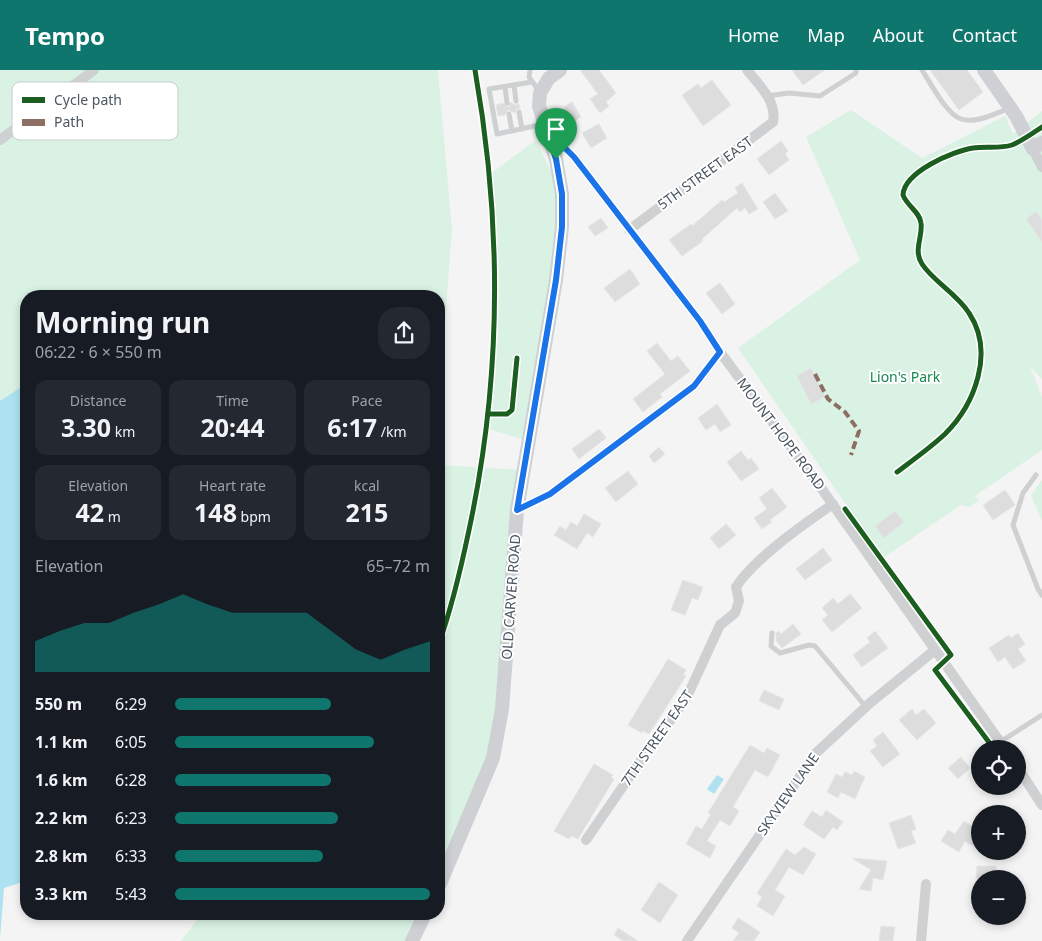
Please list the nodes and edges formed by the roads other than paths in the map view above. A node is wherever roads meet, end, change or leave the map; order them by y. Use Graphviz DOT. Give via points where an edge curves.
graph roads {
  1 [pos="94,70"];
  2 [pos="530,70"];
  3 [pos="560,70"];
  4 [pos="747,70"];
  5 [pos="856,70"];
  6 [pos="922,70"];
  7 [pos="984,70"];
  8 [pos="78,82"];
  9 [pos="514,85"];
  10 [pos="504,87"];
  11 [pos="536,87"];
  12 [pos="767,96"];
  13 [pos="516,101"];
  14 [pos="507,103"];
  15 [pos="1010,108"];
  16 [pos="519,112"];
  17 [pos="509,114"];
  18 [pos="545,126"];
  19 [pos="522,129"];
  20 [pos="12,131"];
  21 [pos="512,131"];
  22 [pos="0,140"];
  23 [pos="1037,146"];
  24 [pos="1042,167"];
  25 [pos="629,230"];
  26 [pos="720,352"];
  27 [pos="1036,475"];
  28 [pos="833,504"];
  29 [pos="517,510"];
  30 [pos="1042,595"];
  31 [pos="772,633"];
  32 [pos="936,650"];
  33 [pos="866,707"];
  34 [pos="1042,715"];
  35 [pos="999,740"];
  36 [pos="1010,740"];
  37 [pos="1026,780"];
  38 [pos="1042,805"];
  39 [pos="586,840"];
  40 [pos="445,872"];
  41 [pos="926,884"];
  42 [pos="422,920"];
  43 [pos="412,941"];
  44 [pos="687,941"];
  45 [pos="921,941"];
  1 -- 8 [label="street"];
  2 -- 11 [label="lane" via="529,78"];
  3 -- 11 [label="street"];
  4 -- 12 [label="street"];
  5 -- 12 [label="lane" via="820,96 789,93"];
  6 -- 15 [label="lane" via="946,107 960,119 978,119"];
  7 -- 15 [label="street"];
  9 -- 10 [label="lane"];
  9 -- 11 [label="lane"];
  9 -- 13 [label="lane"];
  10 -- 14 [label="lane"];
  10 -- 21 [label="lane" via="489,89 497,134"];
  11 -- 18 [label="street, OLD CARVER ROAD"];
  12 -- 25 [label="street, 5TH STREET EAST" via="775,113 773,122"];
  15 -- 23 [label="street"];
  16 -- 19 [label="lane"];
  17 -- 21 [label="lane"];
  18 -- 19 [label="lane"];
  18 -- 25 [label="street, MOUNT HOPE ROAD" via="574,157"];
  18 -- 29 [label="street, OLD CARVER ROAD" via="559,176 562,227"];
  19 -- 21 [label="lane"];
  20 -- 22 [label="street"];
  23 -- 24 [label="street"];
  25 -- 26 [label="street, MOUNT HOPE ROAD" via="700,321"];
  26 -- 28 [label="street, MOUNT HOPE ROAD"];
  26 -- 29 [label="street" via="694,386 550,494"];
  27 -- 30 [label="lane" via="1023,493 1013,525"];
  28 -- 32 [label="street, MOUNT HOPE ROAD"];
  28 -- 39 [label="street, 7TH STREET EAST" via="757,562 741,579 736,587 739,601 735,613 720,625 686,699"];
  29 -- 40 [label="street, OLD CARVER ROAD" via="502,709 493,758"];
  31 -- 33 [label="lane" via="771,646 780,653 815,646"];
  32 -- 33 [label="street, SKYVIEW LANE"];
  32 -- 35 [label="street, MOUNT HOPE ROAD"];
  33 -- 44 [label="street, SKYVIEW LANE" via="816,752"];
  34 -- 36 [label="lane"];
  37 -- 38 [label="street"];
  41 -- 45 [label="street"];
  42 -- 43 [label="street"];
}
